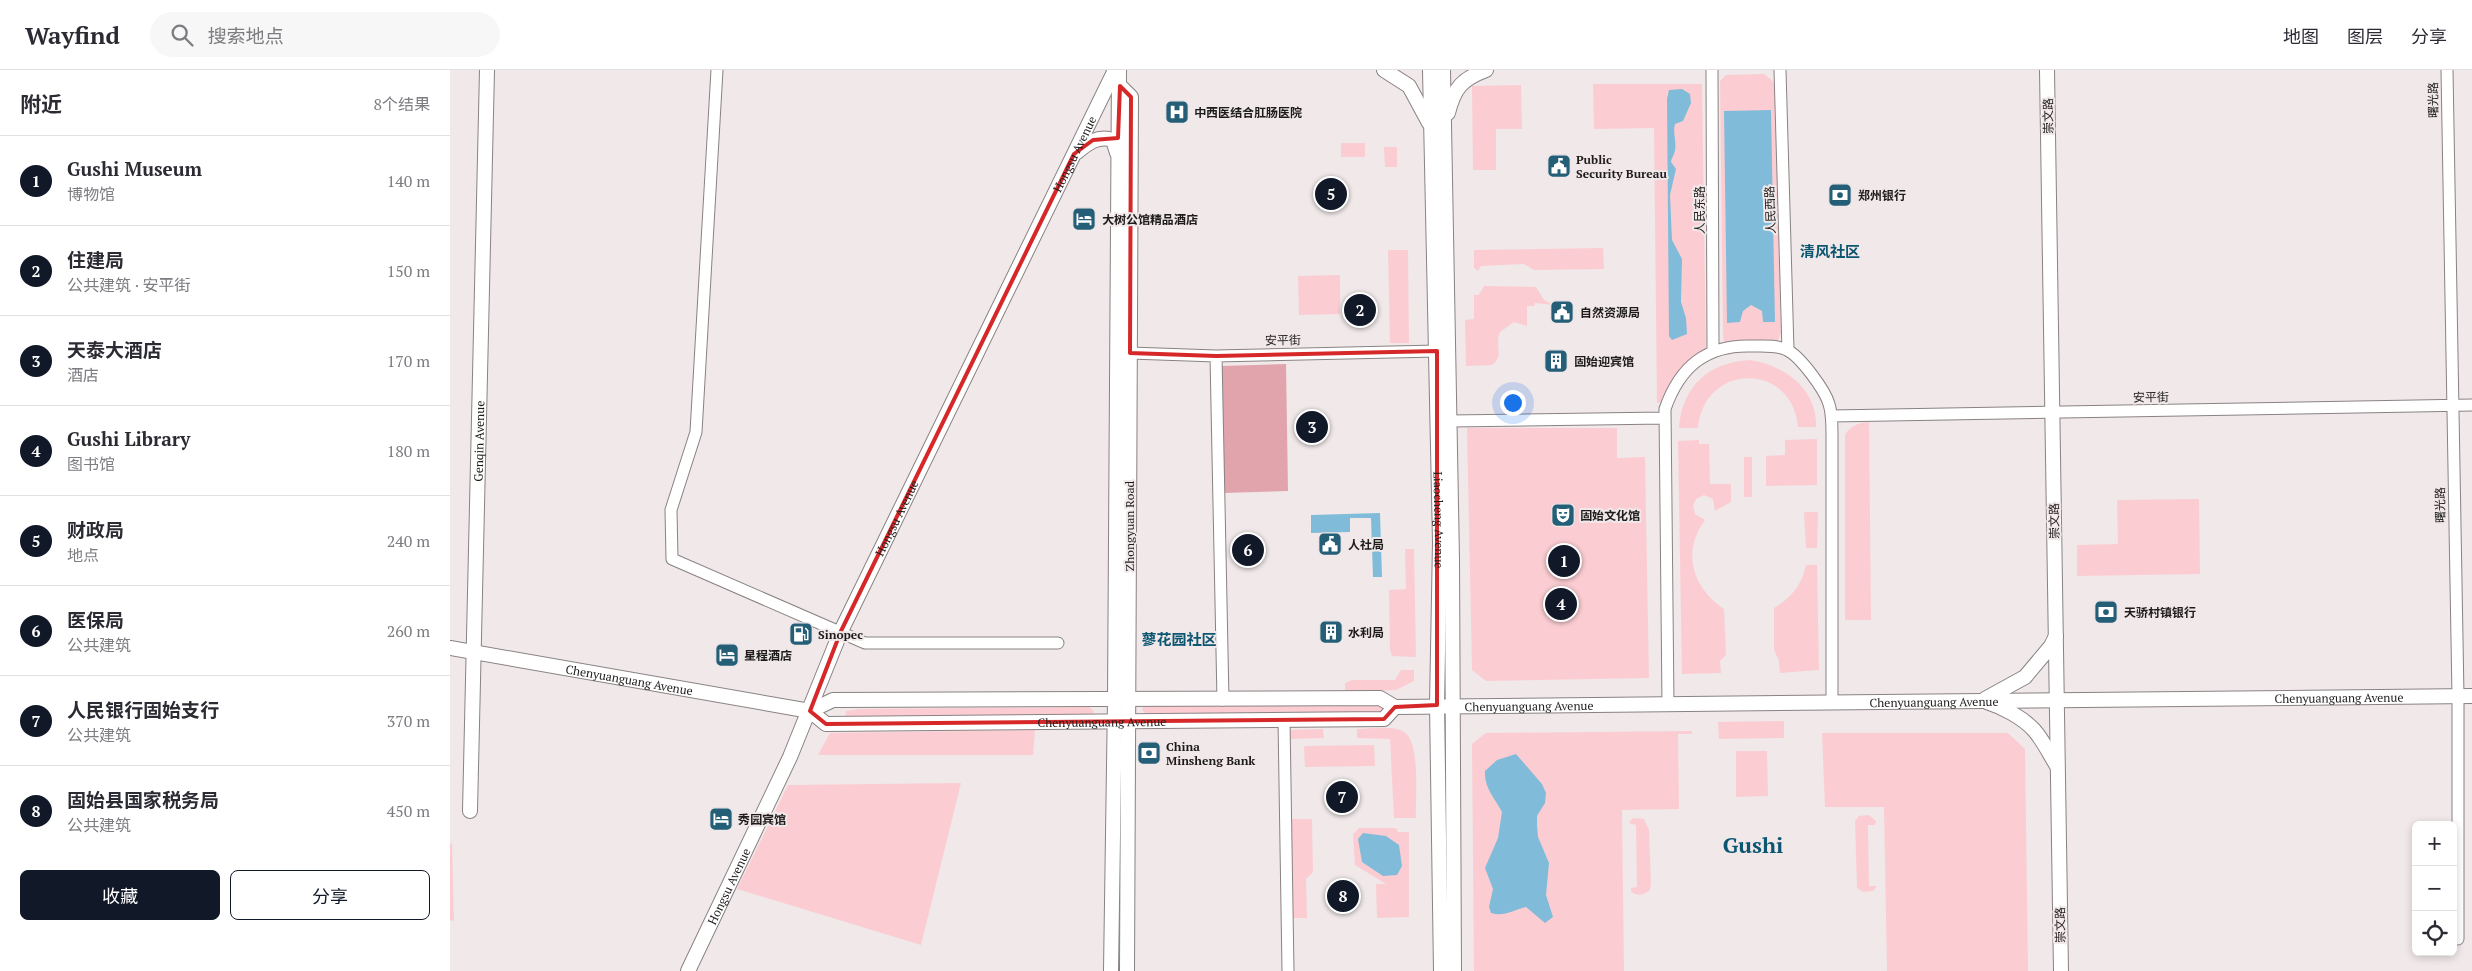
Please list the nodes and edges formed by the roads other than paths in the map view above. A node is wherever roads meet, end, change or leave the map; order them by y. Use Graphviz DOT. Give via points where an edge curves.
graph roads {
  1 [pos="486,70"];
  2 [pos="717,70"];
  3 [pos="1115,70"];
  4 [pos="1119,70"];
  5 [pos="1384,70"];
  6 [pos="1430,70"];
  7 [pos="1443,70"];
  8 [pos="1486,70"];
  9 [pos="1712,70"];
  10 [pos="1780,70"];
  11 [pos="2047,70"];
  12 [pos="2447,70"];
  13 [pos="1120,86"];
  14 [pos="1438,128"];
  15 [pos="1074,154"];
  16 [pos="1118,156"];
  17 [pos="1712,350"];
  18 [pos="1788,350"];
  19 [pos="1437,351"];
  20 [pos="1130,353"];
  21 [pos="1216,356"];
  22 [pos="2452,405"];
  23 [pos="2472,405"];
  24 [pos="2053,412"];
  25 [pos="1831,416"];
  26 [pos="1664,418"];
  27 [pos="1450,421"];
  28 [pos="841,631"];
  29 [pos="2056,635"];
  30 [pos="1058,643"];
  31 [pos="450,648"];
  32 [pos="473,651"];
  33 [pos="2465,696"];
  34 [pos="1122,699"];
  35 [pos="1223,700"];
  36 [pos="1982,700"];
  37 [pos="2057,700"];
  38 [pos="1832,701"];
  39 [pos="1668,704"];
  40 [pos="1444,705"];
  41 [pos="1395,707"];
  42 [pos="810,711"];
  43 [pos="1115,720"];
  44 [pos="1284,720"];
  45 [pos="1129,721"];
  46 [pos="2057,766"];
  47 [pos="470,812"];
  48 [pos="2458,939"];
  49 [pos="688,971"];
  50 [pos="1111,971"];
  51 [pos="1127,971"];
  52 [pos="1288,971"];
  53 [pos="1441,971"];
  54 [pos="1454,971"];
  55 [pos="2061,971"];
  1 -- 32 [label="main road, Genqin Avenue"];
  2 -- 28 [label="street" via="696,432 670,510 672,559"];
  3 -- 15 [label="main road, Hongsu Avenue"];
  4 -- 13 [label="main road, Zhongyuan Road"];
  5 -- 14 [label="main road" via="1409,86"];
  6 -- 14 [label="main road, Liaocheng Avenue"];
  7 -- 14 [label="main road, Liaocheng Avenue"];
  8 -- 14 [label="main road" via="1454,91"];
  9 -- 17 [label="street, 人民东路"];
  10 -- 18 [label="street, 人民西路"];
  11 -- 24 [label="main road, 崇文路"];
  12 -- 22 [label="street, 曙光路"];
  13 -- 16 [label="main road, Zhongyuan Road"];
  13 -- 20 [label="main road, Zhongyuan Road" via="1131,97"];
  14 -- 19 [label="main road, Liaocheng Avenue"];
  14 -- 27 [label="main road, Liaocheng Avenue"];
  15 -- 16 [label="main road" via="1093,140 1107,138 1114,143"];
  15 -- 28 [label="main road, Hongsu Avenue"];
  16 -- 34 [label="main road, Zhongyuan Road"];
  17 -- 18 [label="street" via="1743,345"];
  17 -- 26 [label="street" via="1683,375 1668,401"];
  18 -- 25 [label="street" via="1823,391"];
  19 -- 21 [label="street, 安平街"];
  19 -- 40 [label="main road, Liaocheng Avenue"];
  20 -- 21 [label="street, 安平街"];
  20 -- 34 [label="main road, Zhongyuan Road"];
  21 -- 35 [label="street"];
  22 -- 23 [label="street, 安平街"];
  22 -- 24 [label="street, 安平街"];
  22 -- 33 [label="street, 曙光路"];
  24 -- 25 [label="street, 安平街"];
  24 -- 29 [label="main road, 崇文路"];
  25 -- 38 [label="street"];
  26 -- 27 [label="street"];
  26 -- 39 [label="street"];
  27 -- 40 [label="main road, Liaocheng Avenue"];
  28 -- 30 [label="street" via="865,643"];
  28 -- 42 [label="main road, Hongsu Avenue"];
  29 -- 36 [label="main road" via="2025,678"];
  29 -- 37 [label="main road, 崇文路"];
  31 -- 32 [label="main road, Chenyuanguang Avenue"];
  32 -- 42 [label="main road, Chenyuanguang Avenue"];
  32 -- 47 [label="main road, Genqin Avenue"];
  33 -- 37 [label="main road, Chenyuanguang Avenue"];
  33 -- 48 [label="street, 曙光路"];
  34 -- 35 [label="main road, Chenyuanguang Avenue"];
  34 -- 42 [label="main road, Chenyuanguang Avenue" via="833,700"];
  34 -- 43 [label="main road, Zhongyuan Road"];
  34 -- 45 [label="main road, Zhongyuan Road"];
  35 -- 41 [label="main road, Chenyuanguang Avenue" via="1380,698"];
  36 -- 37 [label="main road, Chenyuanguang Avenue"];
  36 -- 38 [label="main road, Chenyuanguang Avenue"];
  36 -- 46 [label="main road" via="1998,705 2030,726"];
  37 -- 46 [label="main road, 崇文路"];
  38 -- 39 [label="main road, Chenyuanguang Avenue"];
  39 -- 40 [label="main road, Chenyuanguang Avenue"];
  40 -- 41 [label="main road, Chenyuanguang Avenue"];
  40 -- 53 [label="main road, Liaocheng Avenue"];
  40 -- 54 [label="main road, Liaocheng Avenue"];
  41 -- 44 [label="main road, Chenyuanguang Avenue" via="1384,719"];
  42 -- 43 [label="main road, Chenyuanguang Avenue" via="826,724"];
  42 -- 49 [label="main road, Hongsu Avenue"];
  43 -- 45 [label="main road, Chenyuanguang Avenue"];
  43 -- 50 [label="main road, Zhongyuan Road"];
  44 -- 45 [label="main road, Chenyuanguang Avenue"];
  44 -- 52 [label="street"];
  45 -- 51 [label="main road, Zhongyuan Road"];
  46 -- 55 [label="main road, 崇文路"];
}
